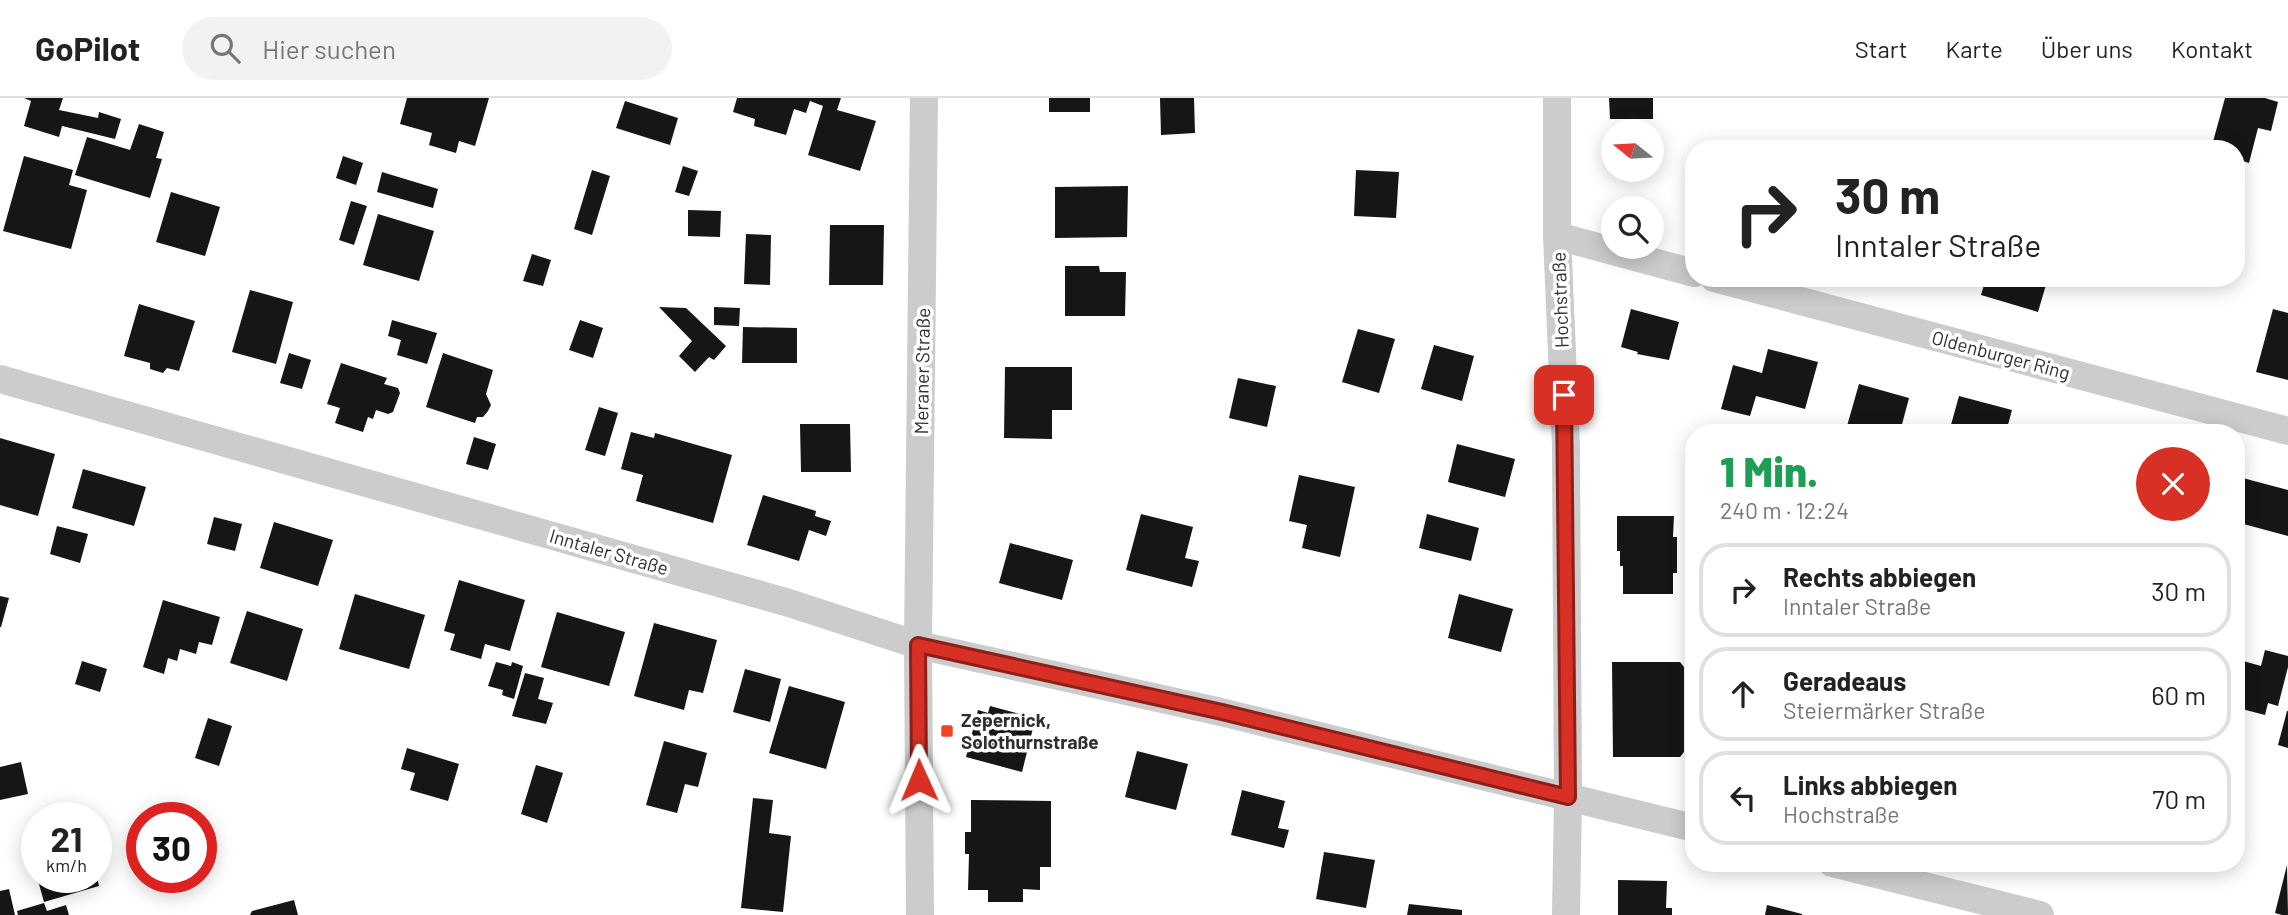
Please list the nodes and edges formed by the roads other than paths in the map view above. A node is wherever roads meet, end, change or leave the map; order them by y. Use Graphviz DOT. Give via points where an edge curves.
graph roads {
  1 [pos="924,98"];
  2 [pos="1557,98"];
  3 [pos="1557,236"];
  4 [pos="1685,271"];
  5 [pos="1748,287"];
  6 [pos="0,379"];
  7 [pos="2288,431"];
  8 [pos="918,645"];
  9 [pos="1568,797"];
  10 [pos="1685,826"];
  11 [pos="1868,872"];
  12 [pos="920,915"];
  13 [pos="1566,915"];
  14 [pos="2040,915"];
  1 -- 8 [label="street, Meraner Straße"];
  2 -- 3 [label="street, Hochstraße"];
  3 -- 4 [label="street"];
  3 -- 9 [label="street, Hochstraße" via="1566,447"];
  5 -- 7 [label="street, Oldenburger Ring"];
  6 -- 8 [label="street, Inntaler Straße" via="789,603"];
  8 -- 9 [label="street, Inntaler Straße" via="1222,712"];
  8 -- 12 [label="street, Meraner Straße"];
  9 -- 10 [label="street, Inntaler Straße"];
  9 -- 13 [label="street, Hochstraße"];
  11 -- 14 [label="street"];
}
